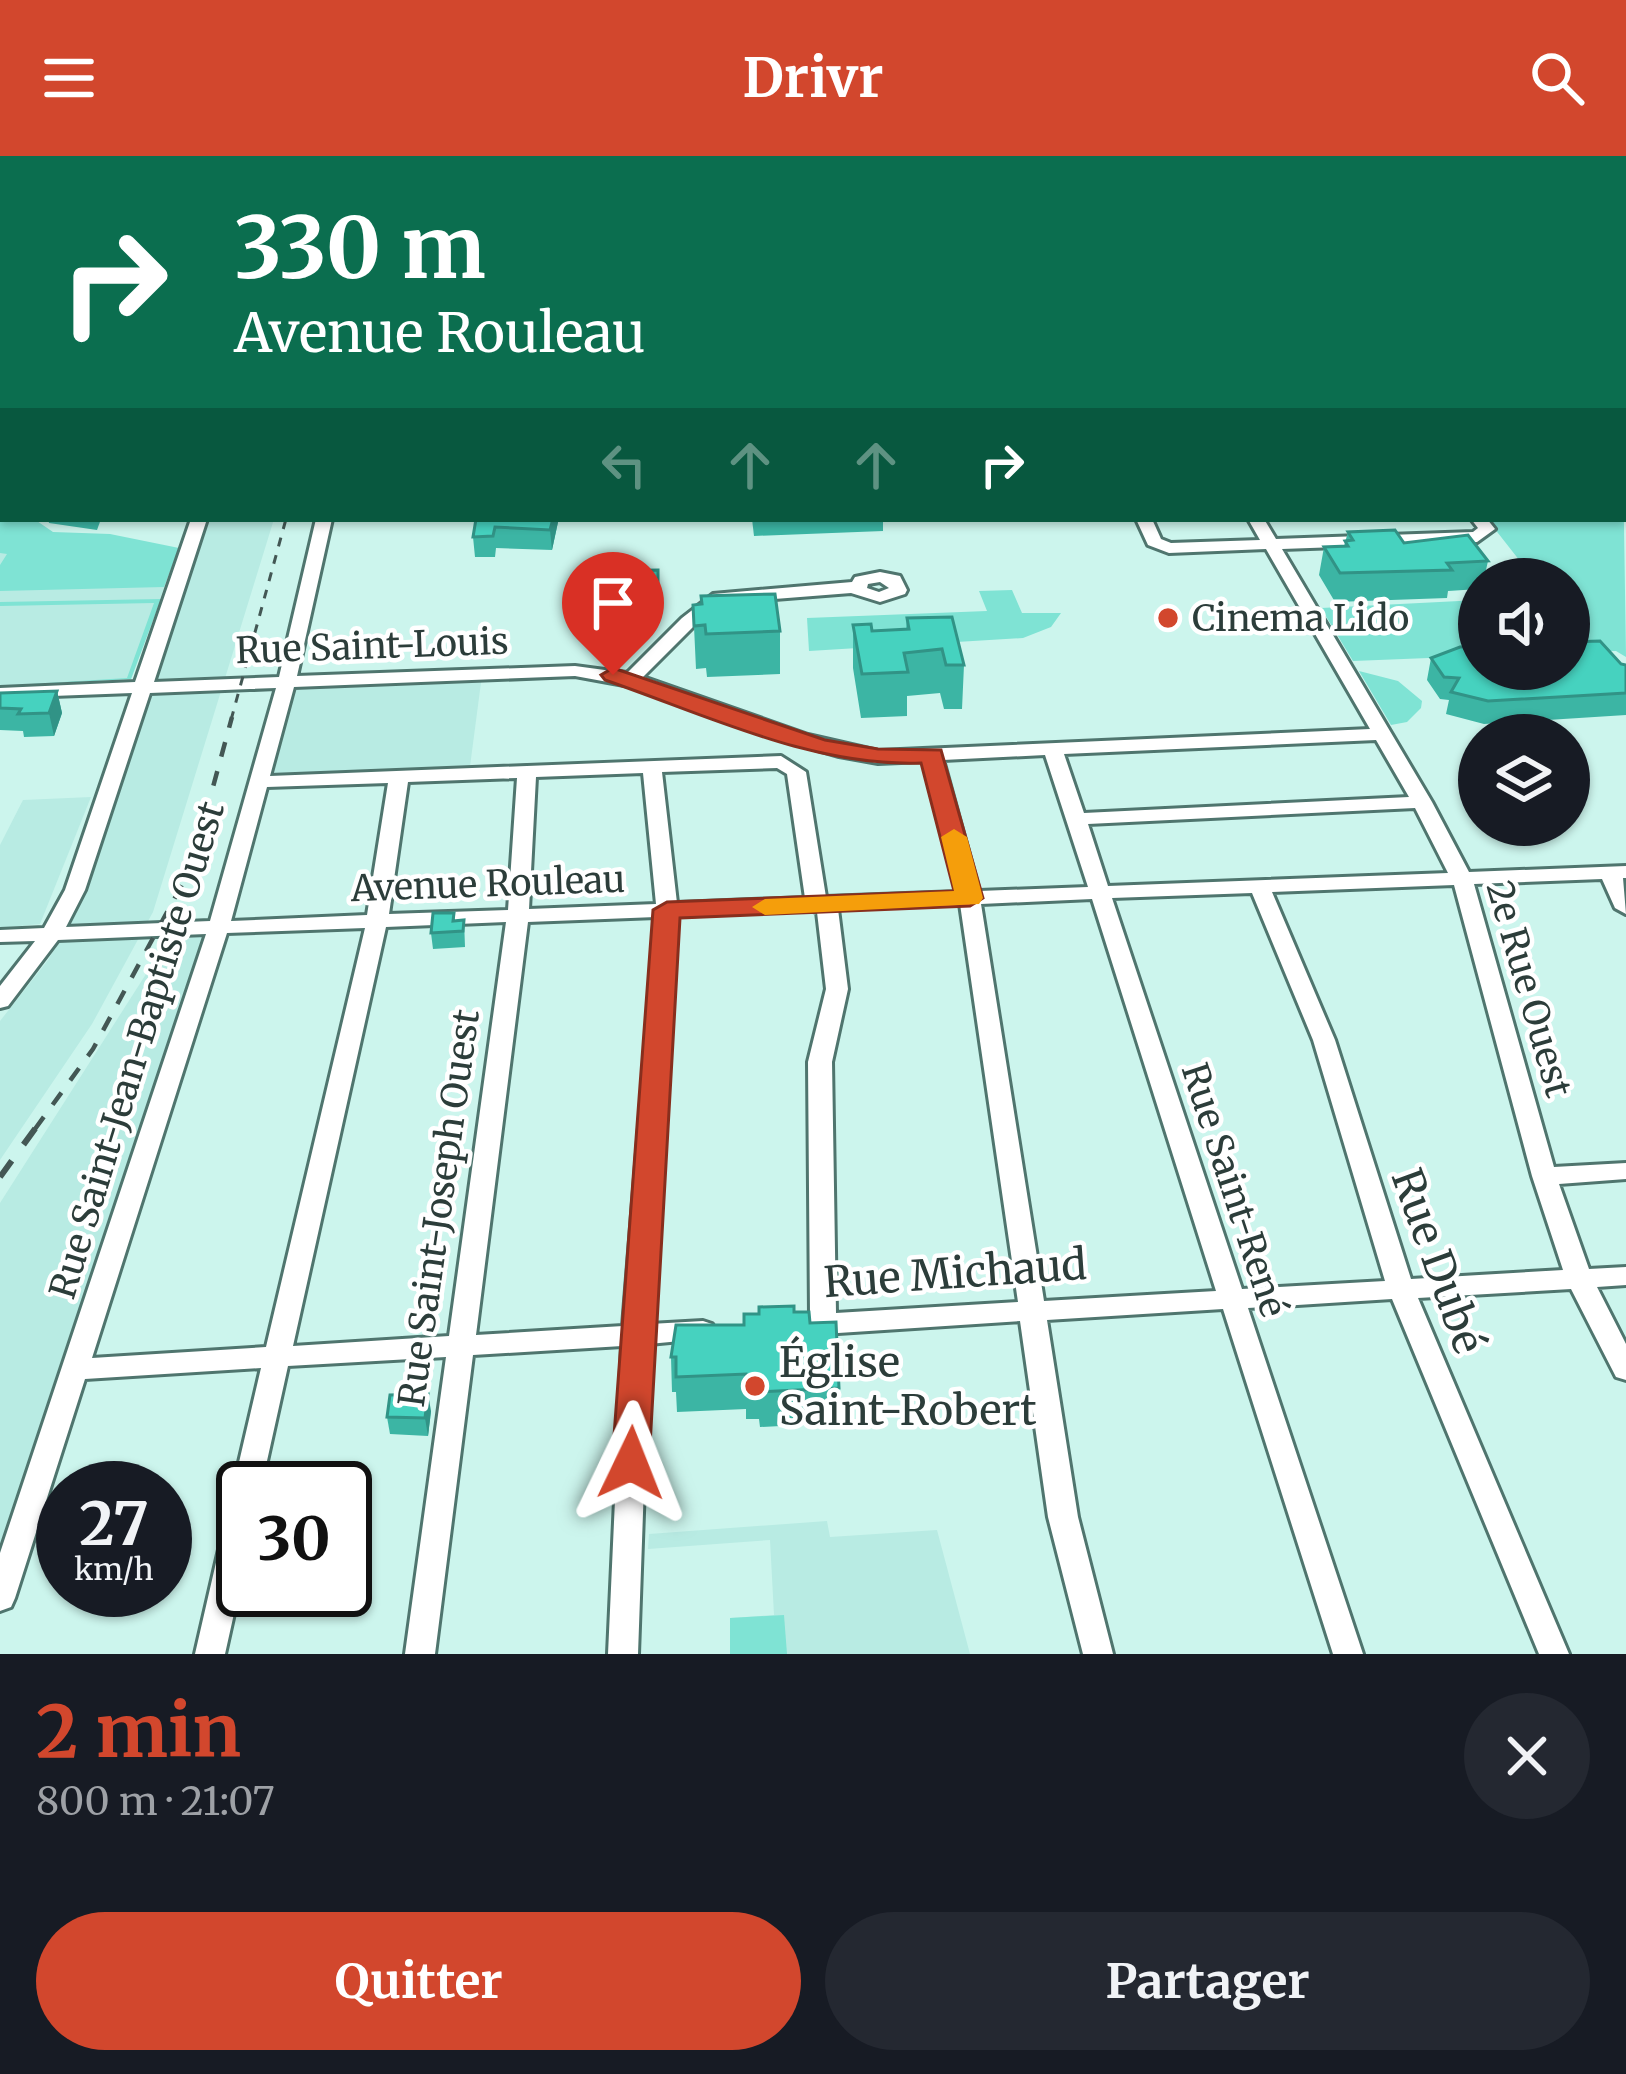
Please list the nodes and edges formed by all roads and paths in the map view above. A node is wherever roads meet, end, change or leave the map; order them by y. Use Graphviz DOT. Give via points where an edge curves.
graph roads {
  1 [pos="199,522"];
  2 [pos="322,522"];
  3 [pos="1146,522"];
  4 [pos="1258,522"];
  5 [pos="1373,522"];
  6 [pos="1483,526"];
  7 [pos="1387,541"];
  8 [pos="1271,544"];
  9 [pos="857,587"];
  10 [pos="631,679"];
  11 [pos="287,681"];
  12 [pos="143,688"];
  13 [pos="0,693"];
  14 [pos="1382,734"];
  15 [pos="1053,749"];
  16 [pos="932,755"];
  17 [pos="652,767"];
  18 [pos="527,772"];
  19 [pos="399,777"];
  20 [pos="258,782"];
  21 [pos="1422,802"];
  22 [pos="1076,819"];
  23 [pos="1618,873"];
  24 [pos="1463,881"];
  25 [pos="1261,890"];
  26 [pos="1101,896"];
  27 [pos="970,898"];
  28 [pos="822,905"];
  29 [pos="1626,908"];
  30 [pos="667,910"];
  31 [pos="518,916"];
  32 [pos="376,921"];
  33 [pos="219,926"];
  34 [pos="52,933"];
  35 [pos="0,936"];
  36 [pos="0,1001"];
  37 [pos="1626,1171"];
  38 [pos="1544,1176"];
  39 [pos="1626,1276"];
  40 [pos="1579,1278"];
  41 [pos="1402,1289"];
  42 [pos="1231,1298"];
  43 [pos="1030,1310"];
  44 [pos="823,1324"];
  45 [pos="776,1326"];
  46 [pos="729,1329"];
  47 [pos="636,1334"];
  48 [pos="458,1348"];
  49 [pos="275,1359"];
  50 [pos="74,1369"];
  51 [pos="1626,1370"];
  52 [pos="253,1461"];
  53 [pos="0,1598"];
  54 [pos="218,1617"];
  55 [pos="210,1654"];
  56 [pos="420,1654"];
  57 [pos="623,1654"];
  58 [pos="1098,1654"];
  59 [pos="1348,1654"];
  60 [pos="1554,1654"];
  1 -- 12 [label="street"];
  2 -- 11 [label="street, Rue Saint-Jean-Baptiste Ouest"];
  3 -- 8 [label="street" via="1160,545"];
  4 -- 8 [label="street, 2e Rue Ouest"];
  5 -- 7 [label="street"];
  6 -- 7 [label="street"];
  7 -- 8 [label="street"];
  8 -- 14 [label="street, 2e Rue Ouest"];
  9 -- 10 [label="street" via="719,598"];
  10 -- 11 [label="street, Rue Saint-Louis" via="574,671"];
  10 -- 16 [label="street, Rue Saint-Louis" via="820,746 878,757"];
  11 -- 12 [label="street, Rue Saint-Louis"];
  11 -- 20 [label="street, Rue Saint-Jean-Baptiste Ouest"];
  12 -- 13 [label="street, Rue Saint-Louis"];
  12 -- 34 [label="street" via="75,890"];
  14 -- 15 [label="street, Rue Saint-Louis"];
  14 -- 21 [label="street, 2e Rue Ouest"];
  15 -- 16 [label="street, Rue Saint-Louis"];
  15 -- 22 [label="street, Rue Saint-René"];
  16 -- 27 [label="street"];
  17 -- 18 [label="street"];
  17 -- 28 [label="street" via="781,762 796,772"];
  17 -- 30 [label="street"];
  18 -- 19 [label="street"];
  18 -- 31 [label="street, Rue Saint-Joseph Ouest"];
  19 -- 20 [label="street"];
  19 -- 32 [label="street"];
  20 -- 33 [label="street, Rue Saint-Jean-Baptiste Ouest"];
  21 -- 22 [label="street"];
  21 -- 24 [label="street, 2e Rue Ouest"];
  22 -- 26 [label="street, Rue Saint-René"];
  23 -- 24 [label="street, Avenue Rouleau"];
  23 -- 29 [label="street"];
  24 -- 25 [label="street, Avenue Rouleau"];
  24 -- 38 [label="street, 2e Rue Ouest"];
  25 -- 26 [label="street, Avenue Rouleau"];
  25 -- 41 [label="street, Rue Dubé" via="1324,1040"];
  26 -- 27 [label="street, Avenue Rouleau"];
  26 -- 42 [label="street, Rue Saint-René"];
  27 -- 28 [label="street, Avenue Rouleau"];
  27 -- 43 [label="street"];
  28 -- 30 [label="street, Avenue Rouleau"];
  28 -- 44 [label="street" via="837,989 820,1062"];
  30 -- 31 [label="street, Avenue Rouleau"];
  30 -- 47 [label="street"];
  31 -- 32 [label="street, Avenue Rouleau"];
  31 -- 48 [label="street, Rue Saint-Joseph Ouest"];
  32 -- 33 [label="street, Avenue Rouleau"];
  32 -- 49 [label="street"];
  33 -- 34 [label="street, Avenue Rouleau"];
  33 -- 50 [label="street, Rue Saint-Jean-Baptiste Ouest"];
  34 -- 35 [label="street, Avenue Rouleau"];
  34 -- 36 [label="street"];
  37 -- 38 [label="street"];
  38 -- 40 [label="street, 2e Rue Ouest"];
  39 -- 40 [label="street, Rue Michaud"];
  40 -- 41 [label="street, Rue Michaud"];
  40 -- 51 [label="street, 2e Rue Ouest"];
  41 -- 42 [label="street, Rue Michaud"];
  41 -- 60 [label="street, Rue Dubé"];
  42 -- 43 [label="street, Rue Michaud"];
  42 -- 59 [label="street, Rue Saint-René"];
  43 -- 44 [label="street, Rue Michaud"];
  43 -- 58 [label="street" via="1063,1517"];
  44 -- 45 [label="street, Rue Michaud"];
  46 -- 47 [label="street"];
  47 -- 48 [label="street"];
  47 -- 57 [label="street"];
  48 -- 49 [label="street"];
  48 -- 56 [label="street, Rue Saint-Joseph Ouest"];
  49 -- 50 [label="street"];
  49 -- 52 [label="street"];
  50 -- 53 [label="street, Rue Saint-Jean-Baptiste Ouest"];
  54 -- 55 [label="street"];
}
